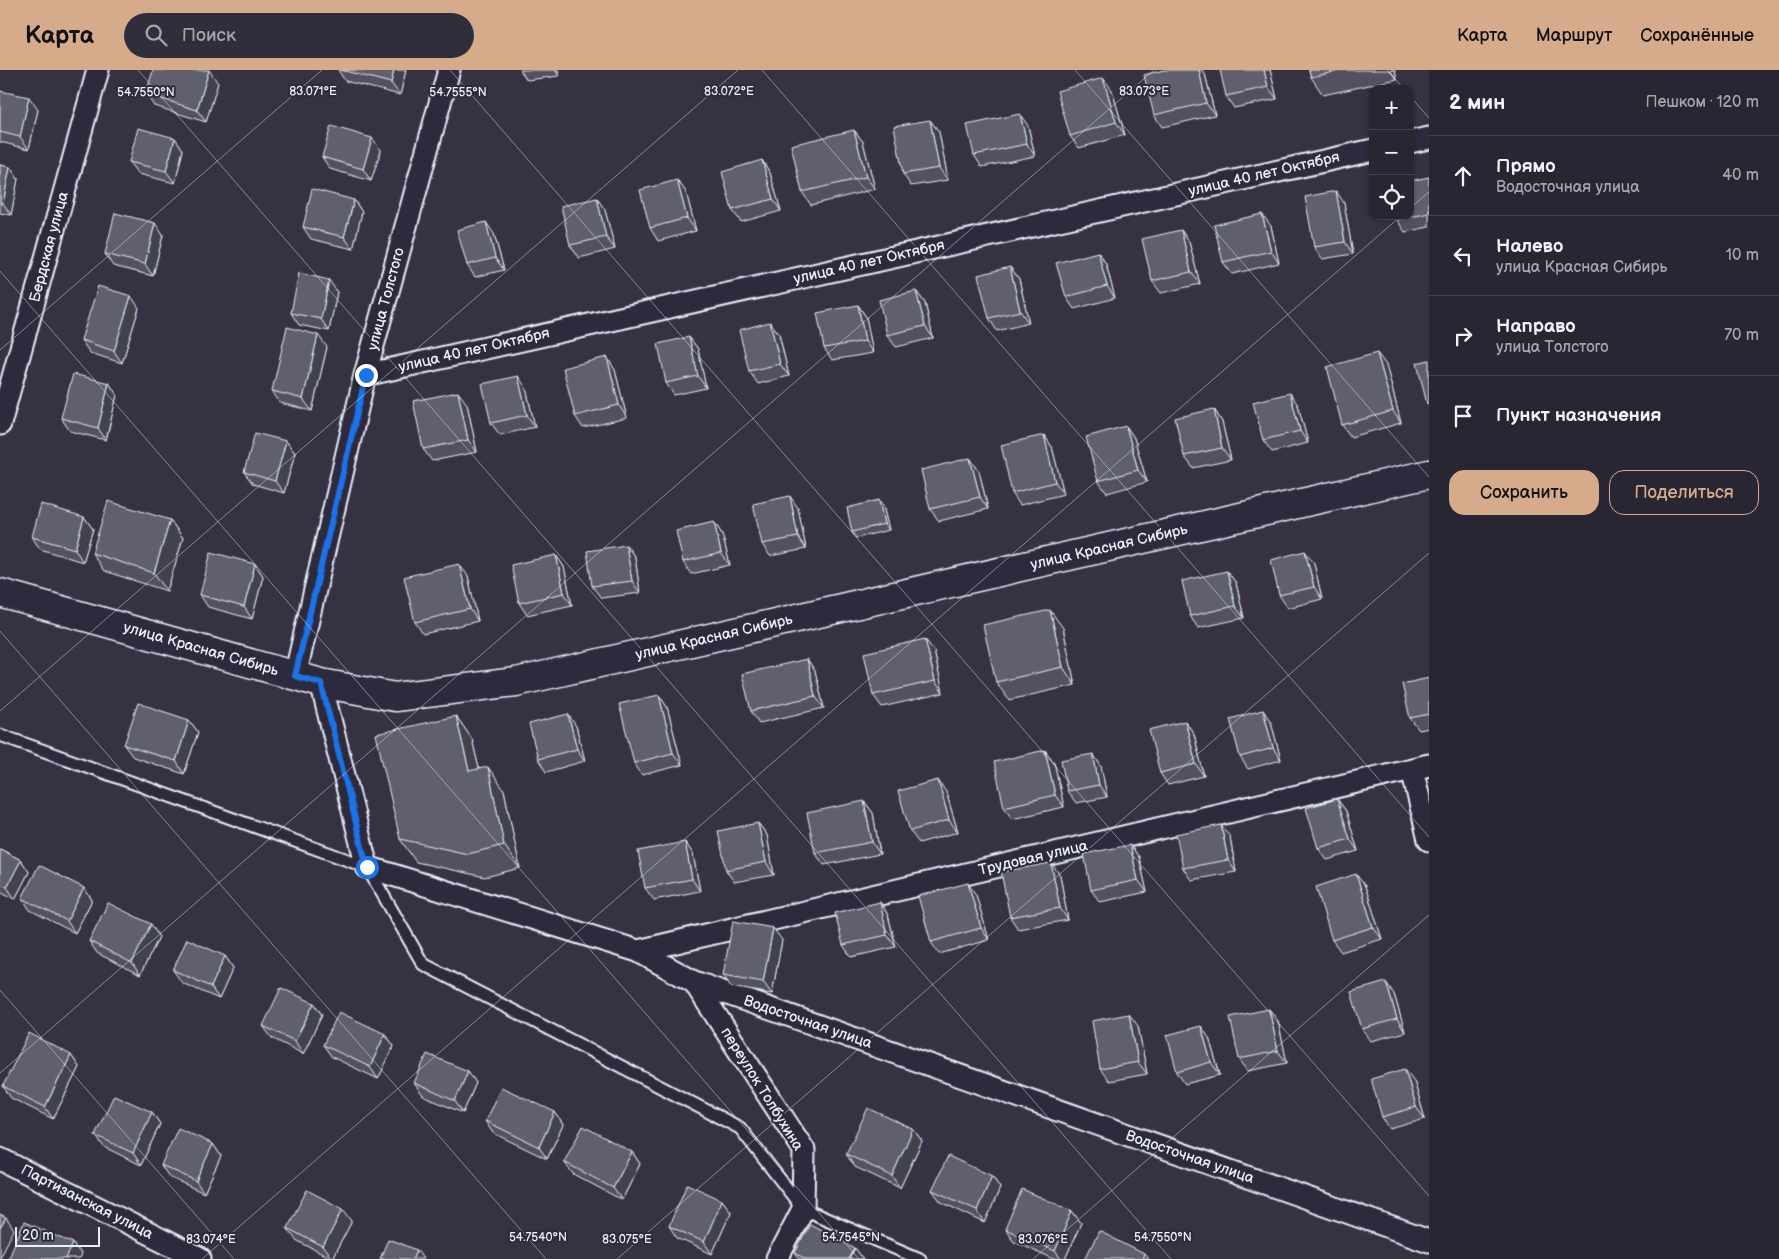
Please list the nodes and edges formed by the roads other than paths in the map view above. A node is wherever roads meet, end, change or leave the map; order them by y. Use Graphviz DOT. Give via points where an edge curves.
graph roads {
  1 [pos="98,70"];
  2 [pos="449,70"];
  3 [pos="1429,138"];
  4 [pos="1414,141"];
  5 [pos="1369,151"];
  6 [pos="366,375"];
  7 [pos="0,424"];
  8 [pos="1429,474"];
  9 [pos="0,593"];
  10 [pos="295,676"];
  11 [pos="321,683"];
  12 [pos="0,735"];
  13 [pos="1421,767"];
  14 [pos="1429,840"];
  15 [pos="367,867"];
  16 [pos="638,951"];
  17 [pos="694,982"];
  18 [pos="0,1159"];
  19 [pos="803,1208"];
  20 [pos="1429,1241"];
  21 [pos="200,1259"];
  22 [pos="777,1259"];
  23 [pos="920,1259"];
  1 -- 7 [label="street, Бердская улица"];
  2 -- 6 [label="street, улица Толстого"];
  3 -- 4 [label="street"];
  5 -- 6 [label="street, улица 40 лет Октября"];
  6 -- 10 [label="street, улица Толстого"];
  8 -- 11 [label="main road, улица Красная Сибирь" via="516,682 395,697"];
  9 -- 10 [label="main road, улица Красная Сибирь"];
  10 -- 11 [label="main road, улица Красная Сибирь"];
  11 -- 15 [label="street"];
  12 -- 15 [label="lane"];
  13 -- 14 [label="street"];
  13 -- 16 [label="street, Трудовая улица"];
  15 -- 16 [label="street, Водосточная улица"];
  15 -- 19 [label="lane" via="423,964 740,1128"];
  16 -- 17 [label="street, Водосточная улица"];
  17 -- 19 [label="street, переулок Толбухина" via="804,1150"];
  17 -- 20 [label="street, Водосточная улица"];
  18 -- 21 [label="street, Партизанская улица"];
  19 -- 22 [label="street, переулок Толбухина"];
  19 -- 23 [label="lane"];
}
